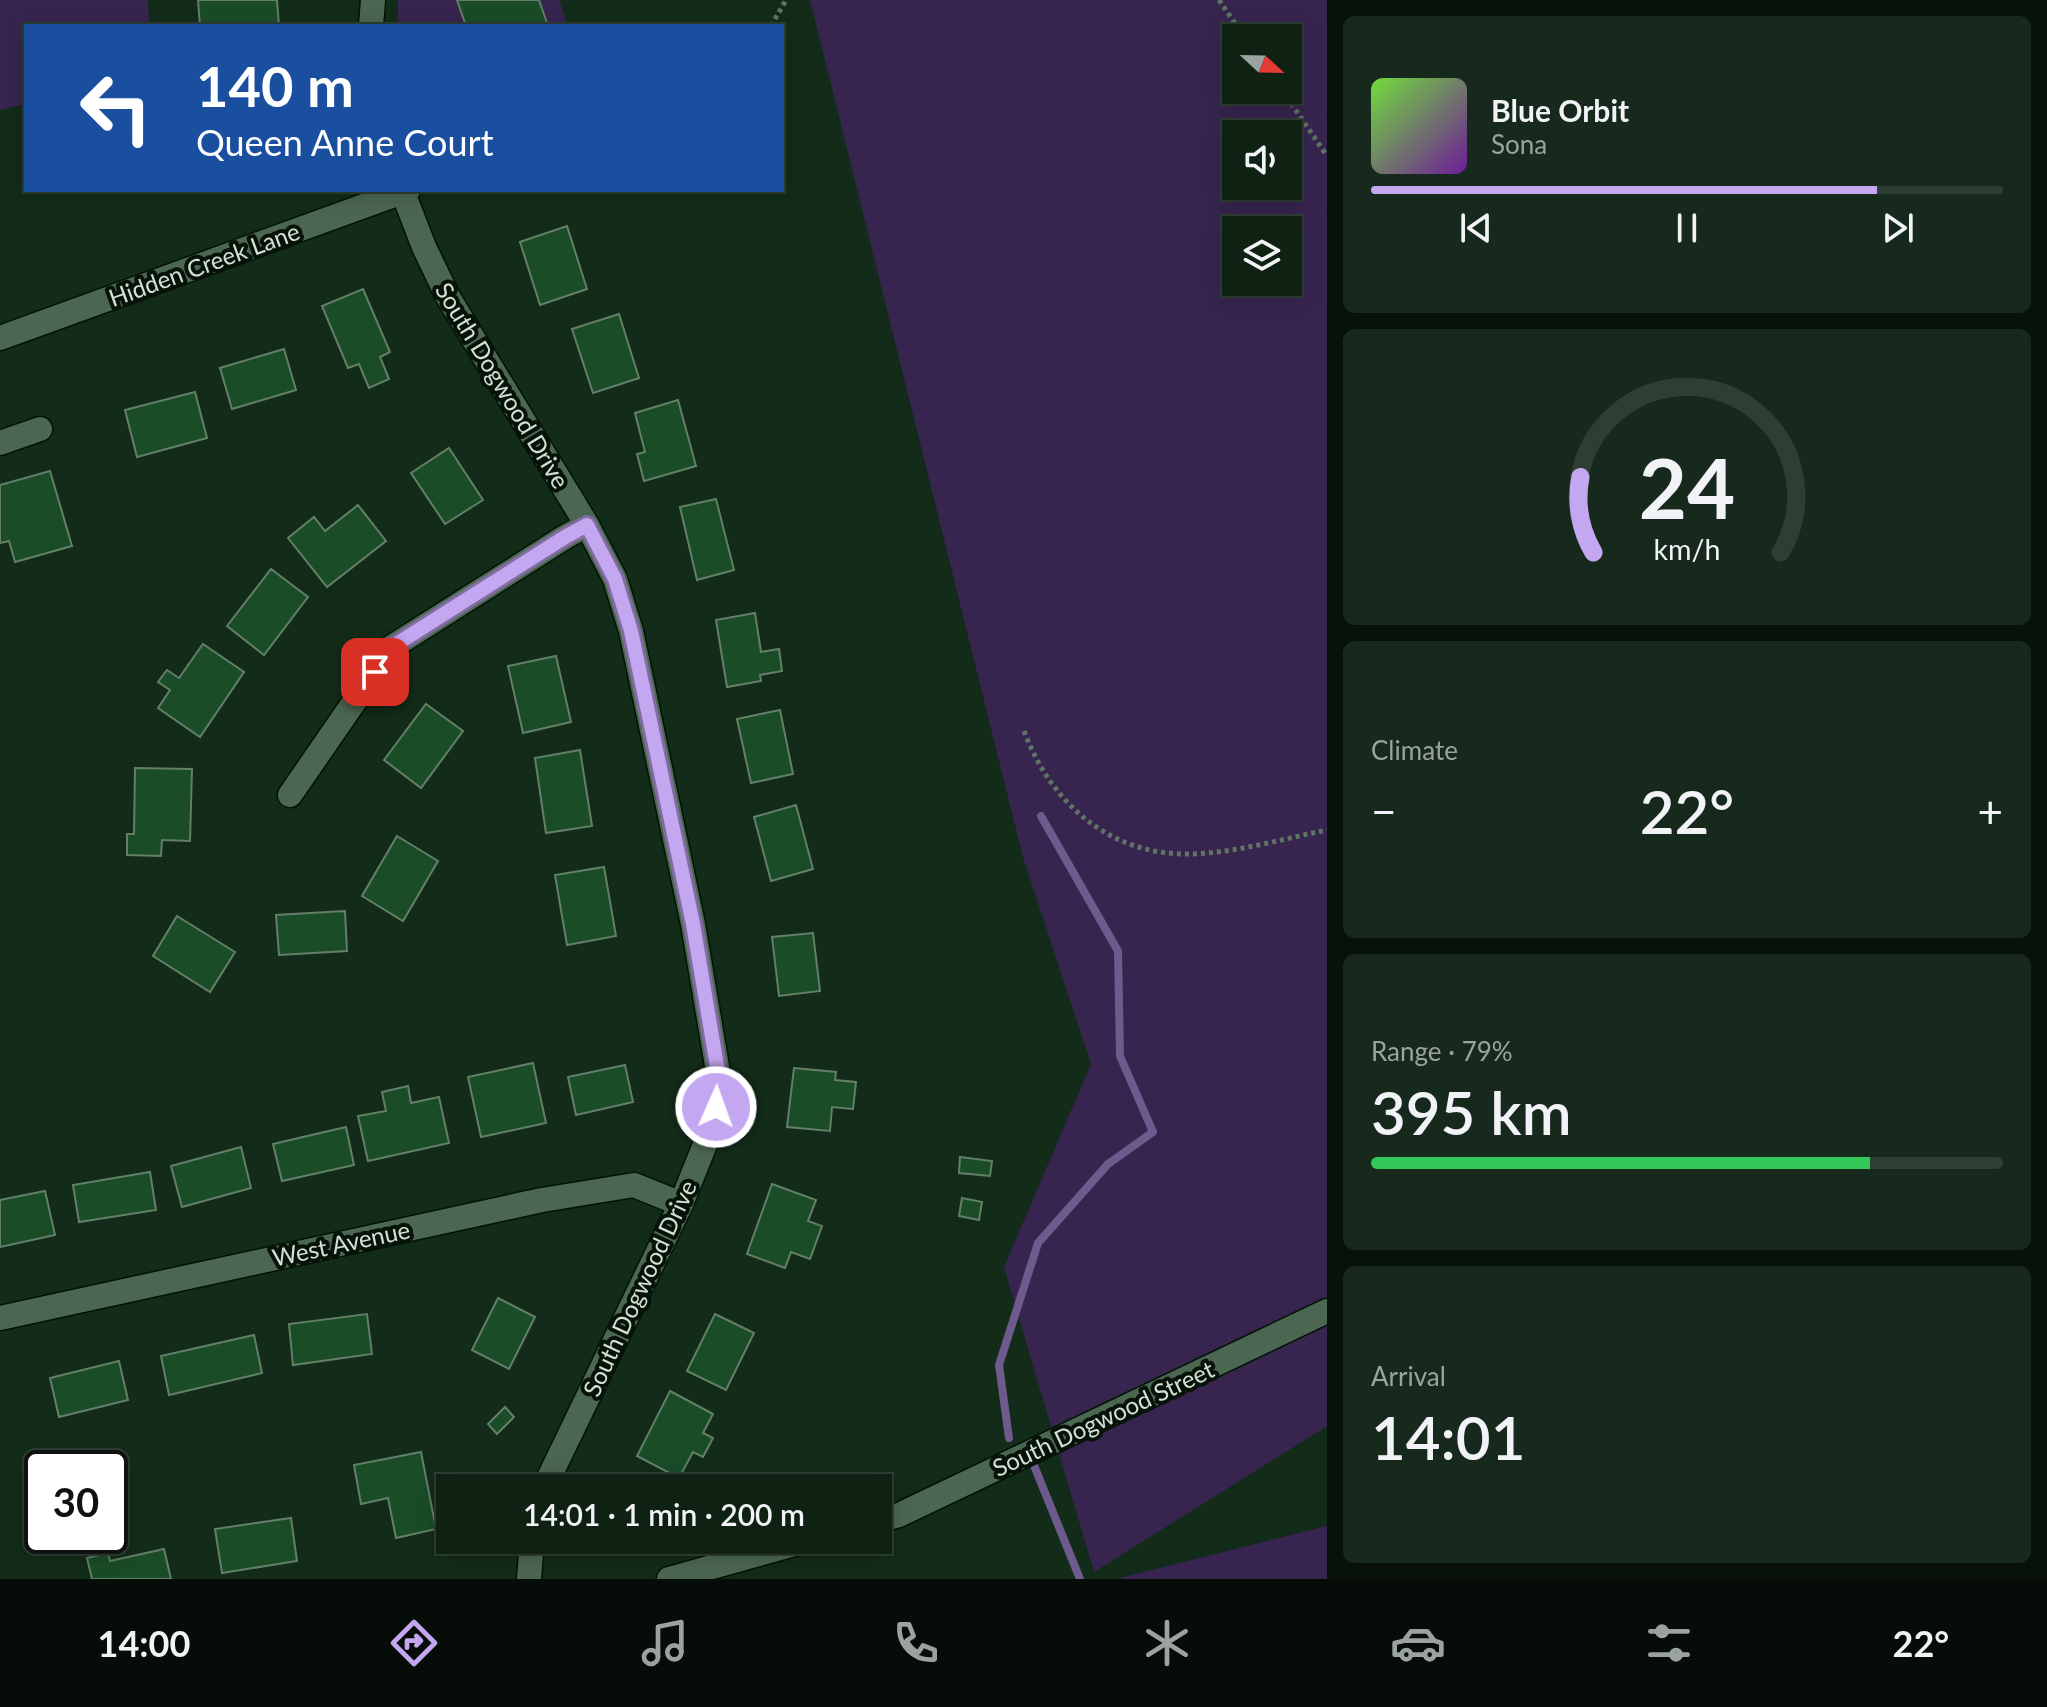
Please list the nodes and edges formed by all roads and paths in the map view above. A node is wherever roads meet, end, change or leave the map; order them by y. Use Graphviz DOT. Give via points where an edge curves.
graph roads {
  1 [pos="373,0"];
  2 [pos="786,0"];
  3 [pos="1219,0"];
  4 [pos="371,24"];
  5 [pos="772,24"];
  6 [pos="1235,24"];
  7 [pos="1292,104"];
  8 [pos="1327,156"];
  9 [pos="401,192"];
  10 [pos="404,192"];
  11 [pos="0,338"];
  12 [pos="40,429"];
  13 [pos="0,443"];
  14 [pos="587,525"];
  15 [pos="1024,731"];
  16 [pos="290,795"];
  17 [pos="1327,830"];
  18 [pos="681,1204"];
  19 [pos="1327,1311"];
  20 [pos="0,1318"];
  21 [pos="551,1474"];
  22 [pos="892,1517"];
  23 [pos="531,1554"];
  24 [pos="759,1554"];
  25 [pos="529,1579"];
  26 [pos="669,1579"];
  1 -- 4 [label="street"];
  2 -- 5 [label="path"];
  3 -- 6 [label="path"];
  7 -- 8 [label="path"];
  9 -- 11 [label="street, Hidden Creek Lane"];
  10 -- 14 [label="street, South Dogwood Drive" via="448,297"];
  12 -- 13 [label="street"];
  14 -- 16 [label="street" via="392,647"];
  14 -- 18 [label="street, South Dogwood Drive" via="615,579 631,631 693,924 718,1072 710,1130"];
  15 -- 17 [label="path" via="1068,805 1092,825 1132,845 1193,854"];
  18 -- 20 [label="street, West Avenue" via="634,1185 542,1200"];
  18 -- 21 [label="street, South Dogwood Drive"];
  19 -- 22 [label="street, South Dogwood Street"];
  23 -- 25 [label="street"];
  24 -- 26 [label="street"];
}
